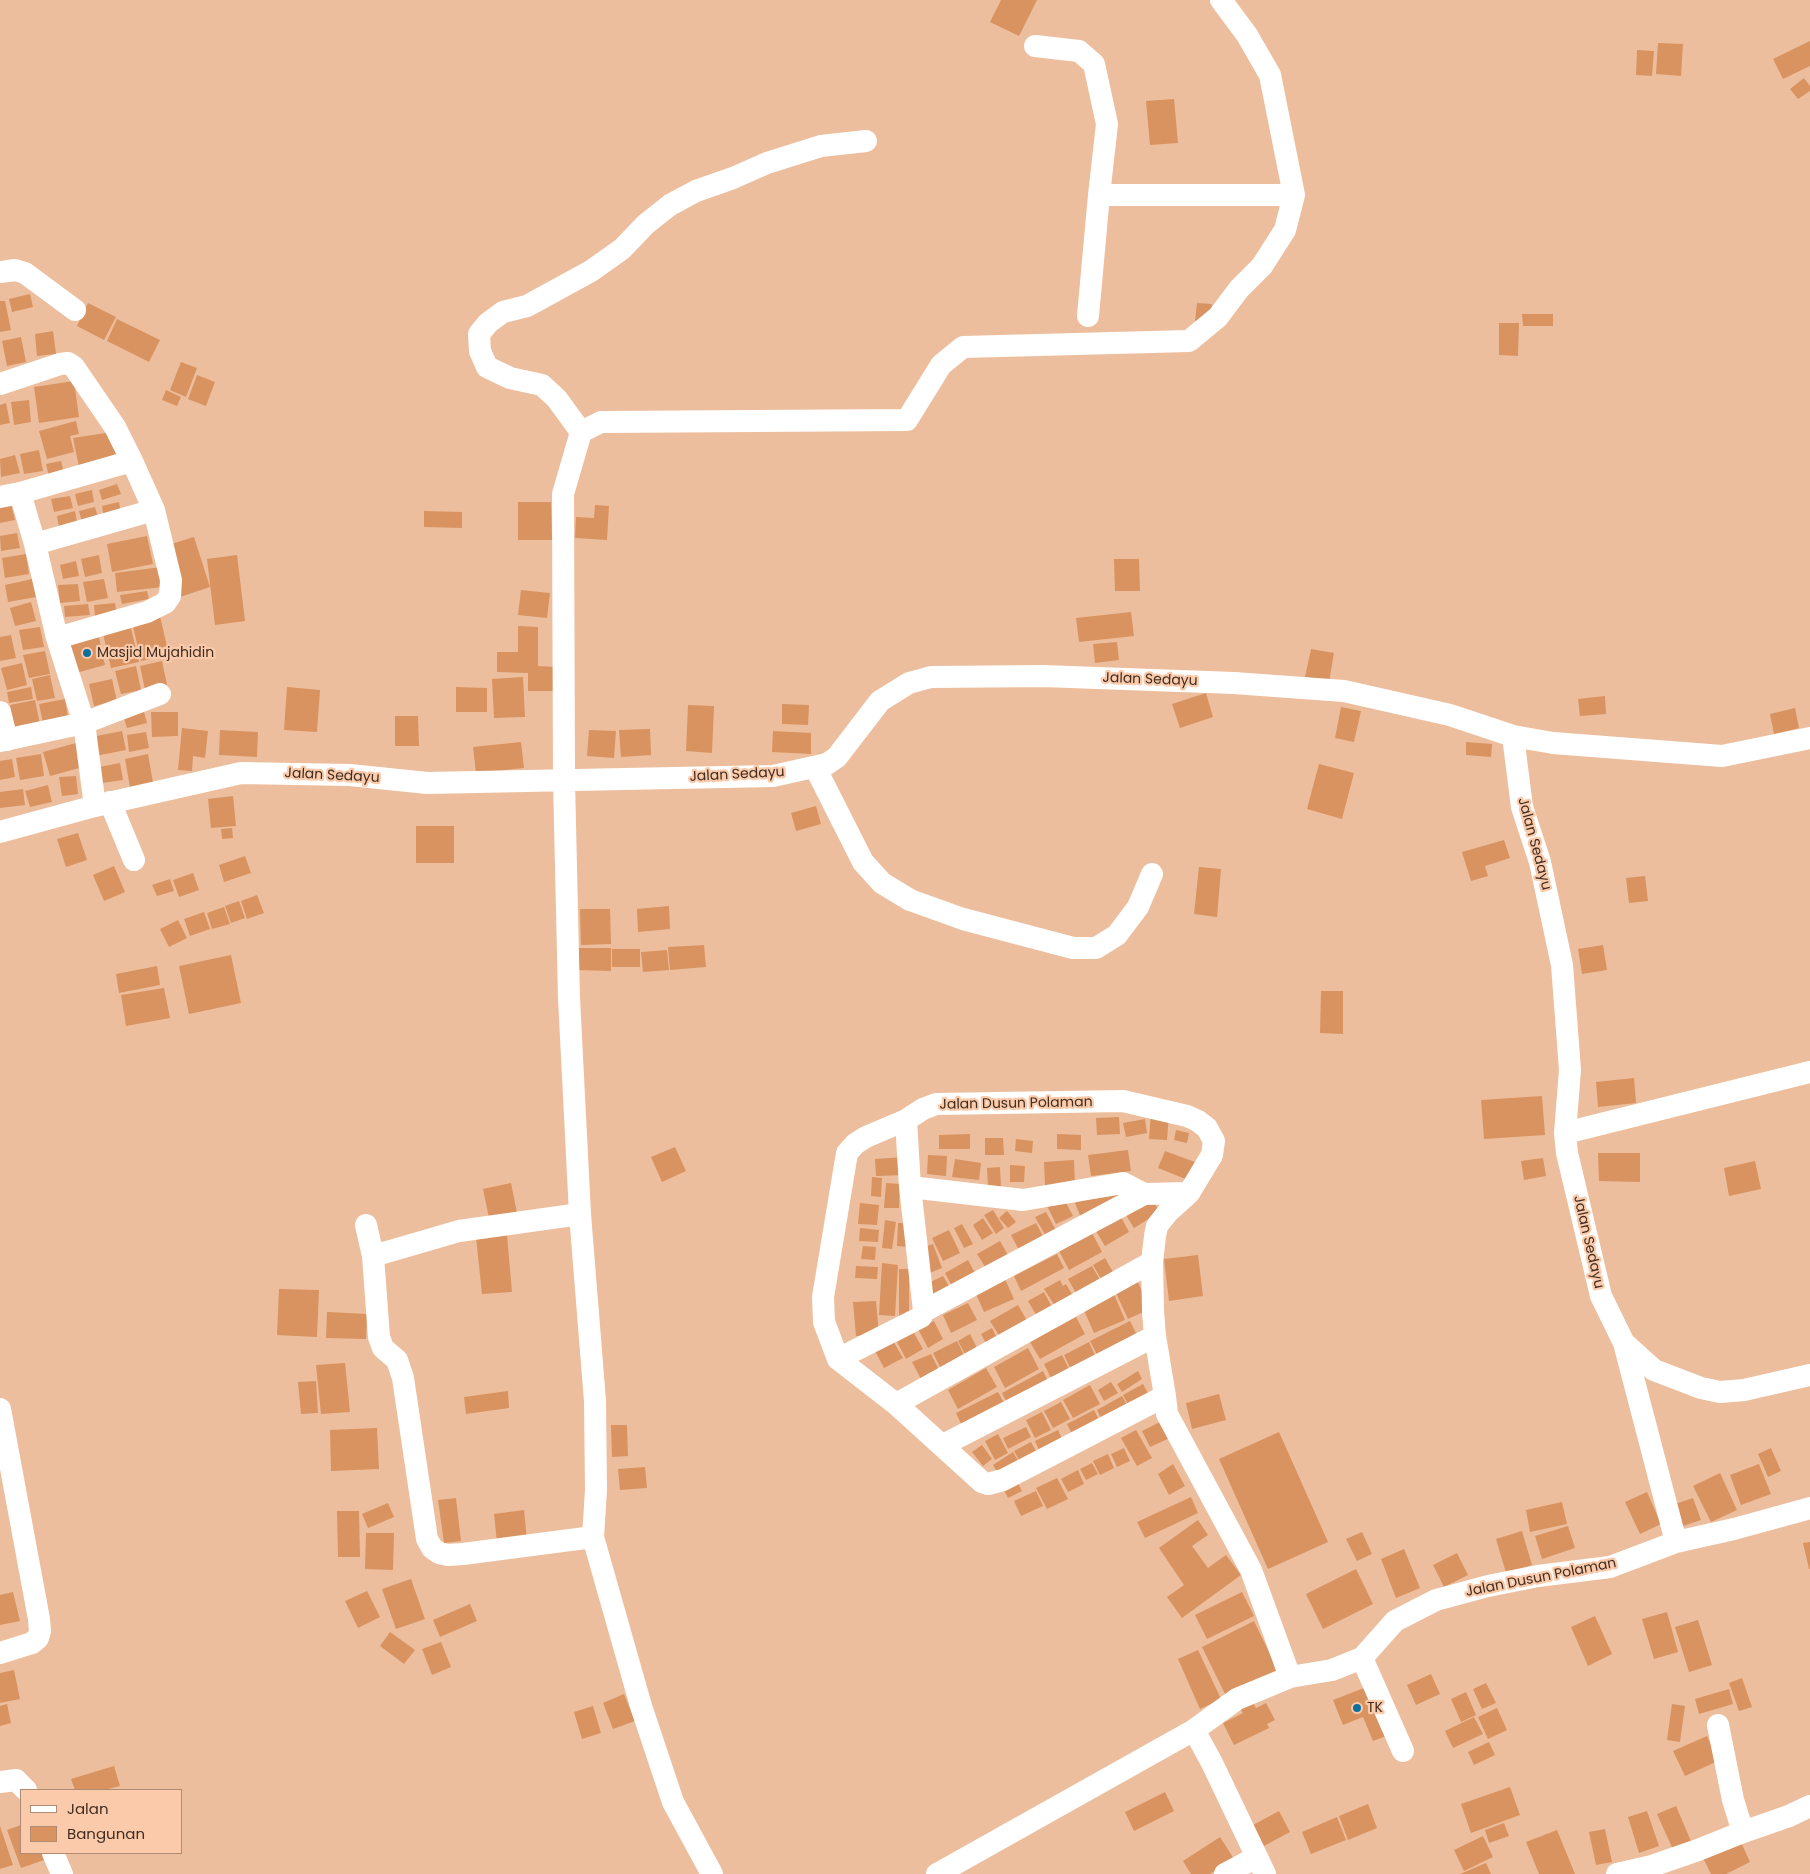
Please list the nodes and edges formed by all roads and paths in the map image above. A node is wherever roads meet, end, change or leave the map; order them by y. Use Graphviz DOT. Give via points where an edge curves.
graph roads {
  1 [pos="1221,0"];
  2 [pos="1035,46"];
  3 [pos="866,142"];
  4 [pos="1099,195"];
  5 [pos="1294,196"];
  6 [pos="0,272"];
  7 [pos="75,310"];
  8 [pos="1088,316"];
  9 [pos="0,384"];
  10 [pos="582,432"];
  11 [pos="132,461"];
  12 [pos="10,495"];
  13 [pos="154,510"];
  14 [pos="35,544"];
  15 [pos="57,638"];
  16 [pos="160,694"];
  17 [pos="0,712"];
  18 [pos="84,723"];
  19 [pos="1513,736"];
  20 [pos="1810,738"];
  21 [pos="4,741"];
  22 [pos="815,767"];
  23 [pos="564,780"];
  24 [pos="102,804"];
  25 [pos="0,832"];
  26 [pos="134,860"];
  27 [pos="1152,874"];
  28 [pos="1810,1072"];
  29 [pos="906,1120"];
  30 [pos="1565,1133"];
  31 [pos="910,1187"];
  32 [pos="1189,1193"];
  33 [pos="1144,1194"];
  34 [pos="580,1214"];
  35 [pos="366,1225"];
  36 [pos="372,1256"];
  37 [pos="1152,1262"];
  38 [pos="924,1310"];
  39 [pos="1155,1336"];
  40 [pos="1624,1343"];
  41 [pos="838,1360"];
  42 [pos="1810,1375"];
  43 [pos="1165,1396"];
  44 [pos="896,1404"];
  45 [pos="0,1409"];
  46 [pos="943,1445"];
  47 [pos="1810,1508"];
  48 [pos="594,1537"];
  49 [pos="1676,1542"];
  50 [pos="0,1653"];
  51 [pos="1362,1658"];
  52 [pos="1290,1677"];
  53 [pos="1718,1725"];
  54 [pos="1194,1730"];
  55 [pos="1403,1751"];
  56 [pos="0,1782"];
  57 [pos="25,1789"];
  58 [pos="1810,1806"];
  59 [pos="1743,1832"];
  60 [pos="53,1854"];
  61 [pos="1261,1866"];
  62 [pos="62,1874"];
  63 [pos="712,1874"];
  64 [pos="938,1874"];
  65 [pos="1225,1874"];
  66 [pos="1618,1874"];
  1 -- 5 [label="street" via="1270,75"];
  2 -- 4 [label="street" via="1079,51 1094,64 1107,124"];
  3 -- 10 [label="street" via="822,146 696,191 658,214 622,249 591,271 527,306 503,312 488,323 479,334 480,351 488,367 510,378 542,385"];
  4 -- 5 [label="street"];
  4 -- 8 [label="street"];
  5 -- 10 [label="street" via="1285,230 1262,266 1218,317 1189,341 963,347 941,365 908,420 601,422"];
  6 -- 7 [label="street" via="14,270 25,273"];
  9 -- 11 [label="street" via="60,364 74,366 115,427"];
  10 -- 23 [label="street" via="563,494"];
  11 -- 12 [label="street"];
  11 -- 13 [label="street"];
  12 -- 14 [label="street"];
  13 -- 14 [label="street"];
  13 -- 15 [label="street" via="171,580 170,596 147,612"];
  14 -- 15 [label="street"];
  15 -- 18 [label="street"];
  16 -- 18 [label="street"];
  17 -- 21 [label="street"];
  18 -- 21 [label="street"];
  18 -- 24 [label="street"];
  19 -- 20 [label="street" via="1553,743 1722,756"];
  19 -- 22 [label="street, Jalan Sedayu" via="1450,715 1344,691 1234,683 1043,676 931,677 909,683 880,701 837,757"];
  19 -- 30 [label="street, Jalan Sedayu" via="1522,807 1540,862 1562,965 1570,1070"];
  22 -- 23 [label="street, Jalan Sedayu" via="773,776"];
  22 -- 27 [label="street" via="863,862 882,883 910,900 963,919 1072,948 1096,948 1117,935 1138,907"];
  23 -- 24 [label="street, Jalan Sedayu" via="428,783 350,775 241,773"];
  23 -- 34 [label="street" via="569,998"];
  24 -- 25 [label="street, Jalan Sedayu"];
  24 -- 26 [label="street"];
  28 -- 30 [label="street"];
  29 -- 31 [label="street"];
  29 -- 32 [label="street, Jalan Dusun Polaman" via="936,1104 1123,1101 1187,1116 1207,1128 1214,1142 1212,1154"];
  29 -- 41 [label="street, Jalan Dusun Polaman" via="854,1144 847,1153 822,1297 824,1322"];
  30 -- 40 [label="street, Jalan Sedayu" via="1601,1296"];
  31 -- 33 [label="street" via="1022,1200 1123,1183"];
  31 -- 38 [label="street"];
  32 -- 33 [label="street"];
  32 -- 37 [label="street, Jalan Dusun Polaman" via="1157,1226"];
  33 -- 38 [label="street"];
  34 -- 36 [label="street" via="459,1231"];
  34 -- 48 [label="street" via="595,1401"];
  35 -- 36 [label="street"];
  36 -- 48 [label="street" via="379,1337 383,1348 397,1360 404,1378 427,1539 432,1548 440,1553 463,1554"];
  37 -- 39 [label="street, Jalan Dusun Polaman"];
  37 -- 44 [label="street"];
  38 -- 41 [label="street" via="922,1317"];
  39 -- 43 [label="street, Jalan Dusun Polaman"];
  39 -- 46 [label="street"];
  40 -- 42 [label="street, Jalan Sedayu" via="1654,1370 1720,1392"];
  40 -- 49 [label="street"];
  41 -- 44 [label="street"];
  43 -- 46 [label="street" via="994,1484 982,1482"];
  43 -- 52 [label="street, Jalan Dusun Polaman" via="1166,1414 1251,1570"];
  44 -- 46 [label="street"];
  45 -- 50 [label="street" via="40,1632 32,1643"];
  47 -- 49 [label="street, Jalan Dusun Polaman" via="1734,1530"];
  48 -- 63 [label="street" via="641,1706 673,1802"];
  49 -- 51 [label="street, Jalan Dusun Polaman" via="1610,1567 1538,1576 1436,1600 1395,1621"];
  51 -- 52 [label="street, Jalan Dusun Polaman" via="1332,1670"];
  51 -- 55 [label="street"];
  52 -- 54 [label="street, Jalan Dusun Polaman" via="1237,1699"];
  53 -- 59 [label="street"];
  54 -- 61 [label="street"];
  54 -- 64 [label="street, Jalan Dusun Polaman"];
  56 -- 57 [label="street" via="16,1780"];
  58 -- 59 [label="street"];
  59 -- 66 [label="street" via="1652,1866"];
  60 -- 62 [label="street"];
  61 -- 65 [label="street"];
}
